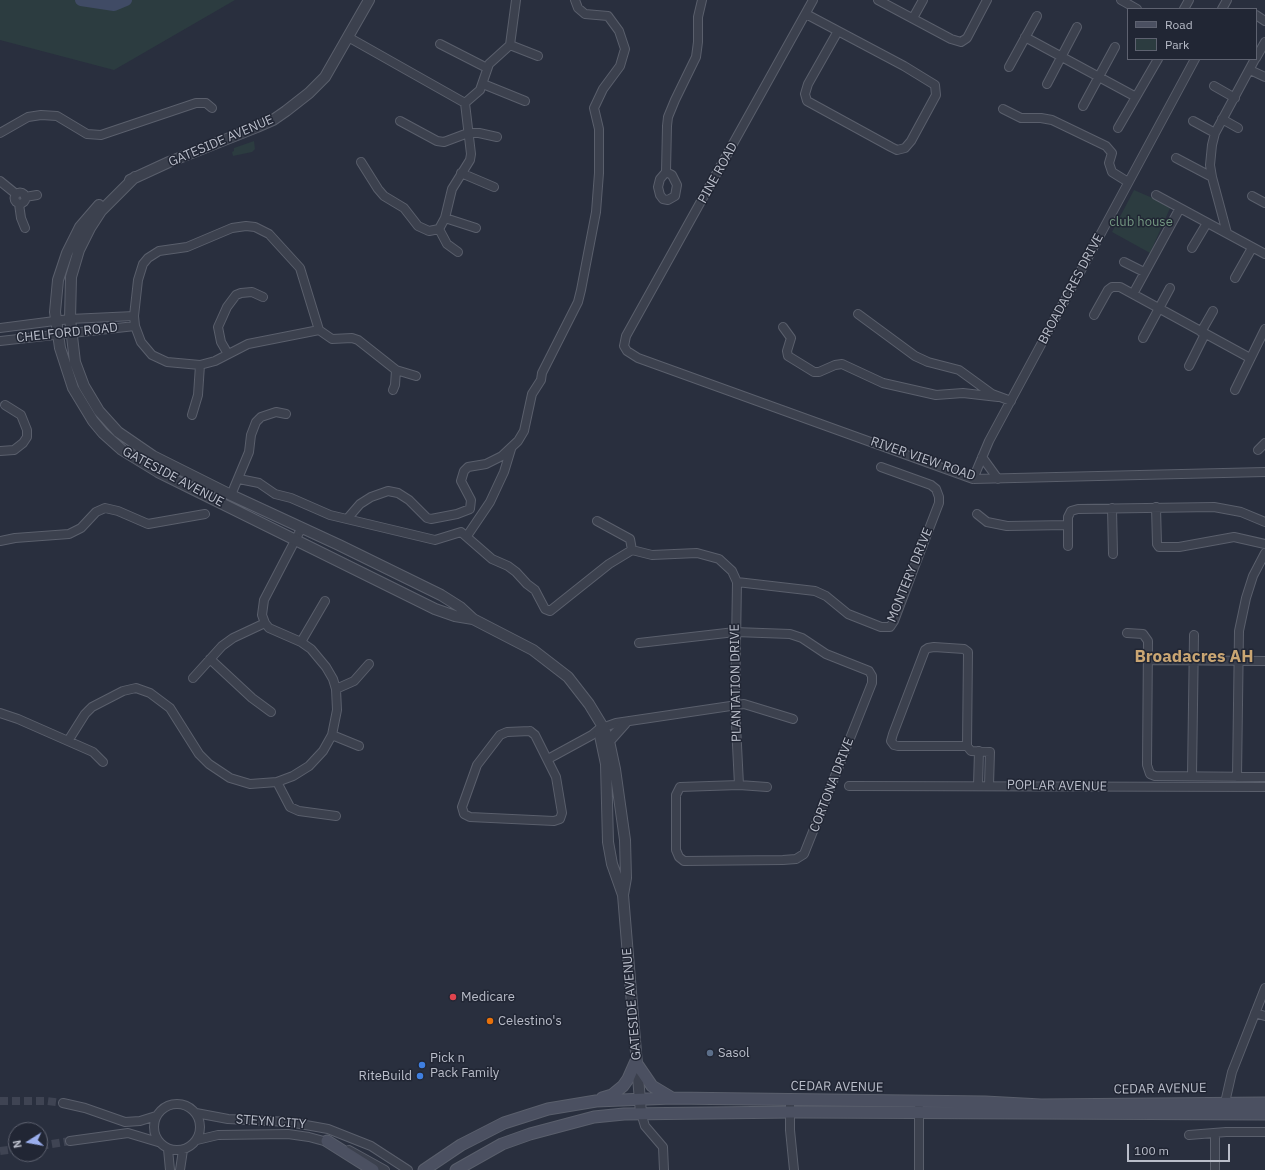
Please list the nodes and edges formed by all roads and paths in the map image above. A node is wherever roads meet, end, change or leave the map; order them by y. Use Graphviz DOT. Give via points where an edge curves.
graph roads {
  1 [pos="369,0"];
  2 [pos="516,0"];
  3 [pos="575,0"];
  4 [pos="702,0"];
  5 [pos="813,0"];
  6 [pos="878,0"];
  7 [pos="923,0"];
  8 [pos="987,0"];
  9 [pos="1120,0"];
  10 [pos="1135,8"];
  11 [pos="806,14"];
  12 [pos="1037,16"];
  13 [pos="913,18"];
  14 [pos="1077,27"];
  15 [pos="838,31"];
  16 [pos="348,37"];
  17 [pos="1025,37"];
  18 [pos="1265,42"];
  19 [pos="440,44"];
  20 [pos="510,45"];
  21 [pos="1115,47"];
  22 [pos="1257,54"];
  23 [pos="538,56"];
  24 [pos="1062,56"];
  25 [pos="1157,60"];
  26 [pos="1194,60"];
  27 [pos="1254,60"];
  28 [pos="1009,67"];
  29 [pos="487,68"];
  30 [pos="1250,70"];
  31 [pos="1099,76"];
  32 [pos="1265,77"];
  33 [pos="483,84"];
  34 [pos="1047,84"];
  35 [pos="1214,86"];
  36 [pos="1136,97"];
  37 [pos="1235,98"];
  38 [pos="525,101"];
  39 [pos="465,103"];
  40 [pos="1083,106"];
  41 [pos="212,108"];
  42 [pos="1004,109"];
  43 [pos="1222,119"];
  44 [pos="400,121"];
  45 [pos="1193,121"];
  46 [pos="1118,128"];
  47 [pos="1238,128"];
  48 [pos="0,133"];
  49 [pos="468,133"];
  50 [pos="1215,133"];
  51 [pos="497,137"];
  52 [pos="1176,158"];
  53 [pos="361,162"];
  54 [pos="666,172"];
  55 [pos="461,173"];
  56 [pos="136,177"];
  57 [pos="1212,178"];
  58 [pos="0,181"];
  59 [pos="1128,182"];
  60 [pos="494,187"];
  61 [pos="16,194"];
  62 [pos="37,195"];
  63 [pos="1156,195"];
  64 [pos="25,196"];
  65 [pos="1252,196"];
  66 [pos="1265,203"];
  67 [pos="19,204"];
  68 [pos="1180,208"];
  69 [pos="445,218"];
  70 [pos="1207,223"];
  71 [pos="25,228"];
  72 [pos="476,228"];
  73 [pos="439,229"];
  74 [pos="1227,233"];
  75 [pos="1192,248"];
  76 [pos="1252,248"];
  77 [pos="458,252"];
  78 [pos="1265,254"];
  79 [pos="1124,262"];
  80 [pos="1144,272"];
  81 [pos="1235,278"];
  82 [pos="1170,288"];
  83 [pos="1133,294"];
  84 [pos="263,297"];
  85 [pos="1158,308"];
  86 [pos="1213,311"];
  87 [pos="858,314"];
  88 [pos="1094,315"];
  89 [pos="134,316"];
  90 [pos="70,319"];
  91 [pos="88,319"];
  92 [pos="56,321"];
  93 [pos="135,326"];
  94 [pos="783,327"];
  95 [pos="0,328"];
  96 [pos="1265,328"];
  97 [pos="319,330"];
  98 [pos="90,331"];
  99 [pos="71,333"];
  100 [pos="1203,333"];
  101 [pos="58,335"];
  102 [pos="1143,338"];
  103 [pos="0,341"];
  104 [pos="624,346"];
  105 [pos="228,354"];
  106 [pos="1250,358"];
  107 [pos="200,365"];
  108 [pos="1189,366"];
  109 [pos="396,370"];
  110 [pos="416,376"];
  111 [pos="393,390"];
  112 [pos="1235,390"];
  113 [pos="998,397"];
  114 [pos="1011,401"];
  115 [pos="5,405"];
  116 [pos="286,414"];
  117 [pos="192,415"];
  118 [pos="1265,443"];
  119 [pos="511,449"];
  120 [pos="1258,450"];
  121 [pos="0,451"];
  122 [pos="982,458"];
  123 [pos="881,467"];
  124 [pos="1265,472"];
  125 [pos="240,479"];
  126 [pos="973,479"];
  127 [pos="998,479"];
  128 [pos="231,496"];
  129 [pos="1156,507"];
  130 [pos="1112,508"];
  131 [pos="205,514"];
  132 [pos="977,514"];
  133 [pos="347,519"];
  134 [pos="597,521"];
  135 [pos="1265,522"];
  136 [pos="1067,525"];
  137 [pos="301,529"];
  138 [pos="467,536"];
  139 [pos="296,539"];
  140 [pos="0,541"];
  141 [pos="1265,544"];
  142 [pos="1068,546"];
  143 [pos="632,550"];
  144 [pos="1265,553"];
  145 [pos="1113,554"];
  146 [pos="737,582"];
  147 [pos="325,601"];
  148 [pos="473,619"];
  149 [pos="265,623"];
  150 [pos="735,632"];
  151 [pos="1127,633"];
  152 [pos="1194,635"];
  153 [pos="301,642"];
  154 [pos="639,643"];
  155 [pos="210,659"];
  156 [pos="1194,659"];
  157 [pos="1148,660"];
  158 [pos="1238,660"];
  159 [pos="1265,661"];
  160 [pos="369,664"];
  161 [pos="193,678"];
  162 [pos="336,689"];
  163 [pos="735,705"];
  164 [pos="271,712"];
  165 [pos="0,713"];
  166 [pos="793,719"];
  167 [pos="625,723"];
  168 [pos="600,725"];
  169 [pos="332,734"];
  170 [pos="68,741"];
  171 [pos="609,741"];
  172 [pos="359,746"];
  173 [pos="967,746"];
  174 [pos="979,752"];
  175 [pos="548,760"];
  176 [pos="103,762"];
  177 [pos="1192,776"];
  178 [pos="1237,777"];
  179 [pos="1265,777"];
  180 [pos="276,782"];
  181 [pos="739,785"];
  182 [pos="978,785"];
  183 [pos="989,785"];
  184 [pos="849,786"];
  185 [pos="767,787"];
  186 [pos="1265,787"];
  187 [pos="336,816"];
  188 [pos="623,894"];
  189 [pos="1265,988"];
  190 [pos="1255,1013"];
  191 [pos="1265,1016"];
  192 [pos="636,1063"];
  193 [pos="672,1098"];
  194 [pos="640,1100"];
  195 [pos="790,1100"];
  196 [pos="596,1101"];
  197 [pos="63,1103"];
  198 [pos="1224,1103"];
  199 [pos="1265,1103"];
  200 [pos="919,1106"];
  201 [pos="1089,1108"];
  202 [pos="790,1112"];
  203 [pos="196,1113"];
  204 [pos="642,1113"];
  205 [pos="1224,1114"];
  206 [pos="1265,1114"];
  207 [pos="156,1116"];
  208 [pos="1265,1132"];
  209 [pos="1215,1134"];
  210 [pos="1189,1135"];
  211 [pos="197,1140"];
  212 [pos="70,1141"];
  213 [pos="327,1141"];
  214 [pos="158,1142"];
  215 [pos="168,1149"];
  216 [pos="183,1150"];
  217 [pos="170,1170"];
  218 [pos="180,1170"];
  219 [pos="373,1170"];
  220 [pos="385,1170"];
  221 [pos="408,1170"];
  222 [pos="424,1170"];
  223 [pos="456,1170"];
  224 [pos="664,1170"];
  225 [pos="794,1170"];
  226 [pos="919,1170"];
  227 [pos="1215,1170"];
  1 -- 16 [label="street, GATESIDE AVENUE"];
  2 -- 20 [label="street"];
  3 -- 119 [label="street" via="580,12 605,15 612,20 623,41 624,57 594,108 599,137 596,204 590,249 578,302 532,394 524,431"];
  4 -- 54 [label="street" via="698,17 696,57 675,100 666,126"];
  5 -- 11 [label="street, PINE ROAD"];
  6 -- 13 [label="street"];
  7 -- 13 [label="street"];
  8 -- 13 [label="street" via="963,42 951,39"];
  9 -- 10 [label="street"];
  11 -- 15 [label="street"];
  11 -- 104 [label="street, PINE ROAD" via="626,336"];
  12 -- 17 [label="street"];
  14 -- 24 [label="street"];
  15 -- 15 [label="street" via="935,85 936,95 905,148 897,150 807,101 806,90"];
  16 -- 39 [label="street"];
  16 -- 56 [label="street, GATESIDE AVENUE" via="330,70 316,86 273,120"];
  17 -- 24 [label="street"];
  17 -- 28 [label="street"];
  18 -- 22 [label="street"];
  19 -- 29 [label="street"];
  20 -- 23 [label="street"];
  20 -- 29 [label="street"];
  21 -- 31 [label="street"];
  24 -- 31 [label="street"];
  24 -- 34 [label="street"];
  25 -- 36 [label="street"];
  26 -- 59 [label="street, BROADACRES DRIVE"];
  27 -- 30 [label="street"];
  29 -- 33 [label="street"];
  30 -- 32 [label="street"];
  30 -- 37 [label="street"];
  31 -- 36 [label="street"];
  31 -- 40 [label="street"];
  33 -- 38 [label="street"];
  33 -- 39 [label="street"];
  35 -- 37 [label="street"];
  36 -- 46 [label="street"];
  37 -- 43 [label="street"];
  39 -- 49 [label="street"];
  41 -- 48 [label="street" via="206,103 196,103 101,135 87,134 56,116 41,115 28,117"];
  42 -- 59 [label="street" via="1021,118 1052,120 1106,146 1112,153 1109,167 1112,172"];
  43 -- 47 [label="street"];
  43 -- 50 [label="street"];
  44 -- 49 [label="street" via="437,141 450,140"];
  45 -- 50 [label="street"];
  49 -- 51 [label="street"];
  49 -- 55 [label="street" via="470,160"];
  50 -- 57 [label="street" via="1210,165"];
  52 -- 57 [label="street"];
  53 -- 73 [label="street" via="384,196 404,208 418,226 429,231"];
  55 -- 60 [label="street"];
  55 -- 69 [label="street" via="450,194"];
  56 -- 90 [label="street, GATESIDE AVENUE" via="101,212 79,250 70,277"];
  56 -- 92 [label="street, GATESIDE AVENUE" via="112,192 86,220 73,239 58,280 55,300"];
  57 -- 74 [label="street"];
  58 -- 61 [label="street"];
  59 -- 114 [label="street, BROADACRES DRIVE"];
  61 -- 64 [label="street" via="21,193"];
  61 -- 67 [label="street" via="14,200"];
  62 -- 64 [label="street"];
  63 -- 68 [label="street"];
  64 -- 67 [label="street" via="24,201"];
  65 -- 66 [label="street"];
  67 -- 71 [label="street"];
  68 -- 70 [label="street"];
  68 -- 80 [label="street"];
  69 -- 72 [label="street"];
  69 -- 73 [label="street"];
  70 -- 74 [label="street"];
  70 -- 75 [label="street"];
  73 -- 77 [label="street" via="447,244"];
  74 -- 76 [label="street"];
  76 -- 78 [label="street"];
  76 -- 81 [label="street"];
  79 -- 80 [label="street"];
  80 -- 83 [label="street"];
  82 -- 85 [label="street"];
  83 -- 85 [label="street"];
  83 -- 88 [label="street" via="1120,287 1112,287"];
  84 -- 105 [label="street" via="252,292 241,293 226,307 218,327 221,342"];
  85 -- 100 [label="street"];
  85 -- 102 [label="street"];
  86 -- 100 [label="street"];
  87 -- 113 [label="street" via="910,353 925,361 963,371"];
  89 -- 91 [label="street, CHELFORD ROAD"];
  89 -- 93 [label="street"];
  89 -- 97 [label="street" via="138,280 143,264 148,258 159,251 196,244 232,228 246,226 255,227 269,234 300,268"];
  90 -- 91 [label="street, CHELFORD ROAD"];
  90 -- 92 [label="street, CHELFORD ROAD"];
  90 -- 99 [label="street, GATESIDE AVENUE"];
  91 -- 98 [label="street"];
  92 -- 95 [label="street, CHELFORD ROAD"];
  92 -- 101 [label="street, GATESIDE AVENUE"];
  93 -- 98 [label="street, CHELFORD ROAD"];
  93 -- 107 [label="street" via="141,342 152,355 167,362"];
  94 -- 113 [label="street" via="791,338 786,351 791,359 810,371 817,372 840,364 888,384 936,395 963,393"];
  96 -- 106 [label="street"];
  97 -- 105 [label="street" via="255,342"];
  97 -- 109 [label="street" via="332,339 358,340"];
  98 -- 99 [label="street, CHELFORD ROAD"];
  99 -- 101 [label="street, CHELFORD ROAD"];
  99 -- 128 [label="street, GATESIDE AVENUE" via="76,362 84,386 108,422 153,456"];
  100 -- 106 [label="street"];
  100 -- 108 [label="street"];
  101 -- 103 [label="street, CHELFORD ROAD"];
  101 -- 139 [label="street, GATESIDE AVENUE" via="73,388 93,421 112,442 158,472"];
  104 -- 126 [label="street, RIVER VIEW ROAD" via="638,358"];
  105 -- 107 [label="street"];
  106 -- 112 [label="street" via="1248,367"];
  107 -- 117 [label="street" via="198,395"];
  109 -- 110 [label="street"];
  109 -- 111 [label="street"];
  113 -- 114 [label="street"];
  114 -- 122 [label="street, BROADACRES DRIVE"];
  115 -- 121 [label="street" via="21,415 27,437 14,450"];
  116 -- 125 [label="street" via="267,414 256,422"];
  118 -- 120 [label="street"];
  119 -- 133 [label="street" via="492,462 464,471 461,477 462,485 471,500 471,506 464,512 427,518 409,500 398,493 388,491 360,504"];
  119 -- 138 [label="street" via="490,502"];
  122 -- 126 [label="street, BROADACRES DRIVE"];
  122 -- 127 [label="street"];
  123 -- 146 [label="street, MONTERY DRIVE" via="930,485 936,489 939,497 939,503 890,627 881,628 848,614 816,591"];
  124 -- 127 [label="street, RIVER VIEW ROAD"];
  125 -- 128 [label="street"];
  125 -- 133 [label="street" via="259,483 275,494 291,498 330,516"];
  126 -- 127 [label="street, RIVER VIEW ROAD"];
  128 -- 137 [label="street, GATESIDE AVENUE"];
  129 -- 130 [label="street"];
  129 -- 135 [label="street" via="1214,507 1241,512"];
  129 -- 141 [label="street" via="1158,547 1179,547 1234,537"];
  130 -- 136 [label="street" via="1074,510 1068,515"];
  130 -- 145 [label="street"];
  131 -- 140 [label="street" via="148,524 105,508 96,512 81,528 69,534"];
  132 -- 136 [label="street" via="987,522 1007,526"];
  133 -- 138 [label="street" via="435,540 461,532"];
  134 -- 143 [label="street" via="630,539"];
  136 -- 142 [label="street"];
  137 -- 139 [label="street"];
  137 -- 148 [label="street, GATESIDE AVENUE" via="441,595"];
  138 -- 143 [label="street" via="492,559 516,572 535,590 545,609 550,611 609,564"];
  139 -- 148 [label="street, GATESIDE AVENUE" via="435,609"];
  139 -- 149 [label="street" via="264,600 262,615"];
  143 -- 146 [label="street" via="652,555 687,552 704,554 727,565"];
  144 -- 158 [label="street" via="1246,598 1239,631"];
  146 -- 150 [label="street, PLANTATION DRIVE"];
  147 -- 153 [label="street"];
  148 -- 168 [label="street, GATESIDE AVENUE" via="518,641 557,667 580,691"];
  149 -- 153 [label="street" via="269,628"];
  149 -- 155 [label="street" via="233,638"];
  150 -- 154 [label="street, CORTONA DRIVE"];
  150 -- 163 [label="street, PLANTATION DRIVE"];
  150 -- 181 [label="street, CORTONA DRIVE" via="796,635 826,654 866,669 872,679 808,848 800,857 783,860 705,861 684,861 679,858 676,850 678,789"];
  151 -- 157 [label="street" via="1145,635 1148,640"];
  152 -- 156 [label="street"];
  153 -- 162 [label="street" via="326,667"];
  155 -- 161 [label="street"];
  155 -- 164 [label="street"];
  156 -- 157 [label="street"];
  156 -- 158 [label="street"];
  156 -- 177 [label="street"];
  157 -- 177 [label="street" via="1147,771 1155,776"];
  158 -- 159 [label="street"];
  158 -- 178 [label="street"];
  160 -- 162 [label="street" via="354,681"];
  162 -- 169 [label="street" via="337,710"];
  163 -- 166 [label="street" via="748,704"];
  163 -- 167 [label="street"];
  163 -- 181 [label="street, PLANTATION DRIVE"];
  165 -- 170 [label="street"];
  167 -- 168 [label="street"];
  167 -- 171 [label="street"];
  168 -- 171 [label="street, GATESIDE AVENUE"];
  168 -- 175 [label="street" via="592,735"];
  168 -- 188 [label="street, GATESIDE AVENUE" via="606,764 608,842 612,864"];
  169 -- 172 [label="street"];
  169 -- 180 [label="street" via="323,751 309,766 293,776"];
  170 -- 176 [label="street" via="93,752"];
  170 -- 180 [label="street" via="92,707 130,688 143,689 170,708 199,754 220,772 250,784"];
  171 -- 188 [label="street, GATESIDE AVENUE" via="616,769 625,840 626,878"];
  173 -- 173 [label="street" via="969,654 964,649 934,646 928,648 925,650 892,741 898,746"];
  173 -- 174 [label="street" via="971,751"];
  174 -- 182 [label="street"];
  174 -- 183 [label="street" via="990,752"];
  175 -- 175 [label="street" via="556,777 562,813 560,819 554,821 470,818 464,814 462,807 478,766 500,734 530,731 535,735"];
  177 -- 178 [label="street"];
  178 -- 179 [label="street"];
  180 -- 187 [label="street" via="290,807 300,811"];
  181 -- 185 [label="street, CORTONA DRIVE"];
  182 -- 183 [label="street, POPLAR AVENUE"];
  182 -- 184 [label="street, POPLAR AVENUE"];
  183 -- 186 [label="street, POPLAR AVENUE"];
  188 -- 192 [label="street, GATESIDE AVENUE"];
  189 -- 190 [label="street"];
  190 -- 191 [label="street"];
  190 -- 198 [label="street" via="1236,1060"];
  192 -- 193 [label="main road" via="652,1086"];
  192 -- 194 [label="street, GATESIDE AVENUE"];
  192 -- 196 [label="main road" via="623,1086"];
  193 -- 194 [label="main road, CEDAR AVENUE"];
  193 -- 195 [label="main road, CEDAR AVENUE"];
  194 -- 196 [label="main road, CEDAR AVENUE"];
  194 -- 204 [label="street, GATESIDE AVENUE"];
  195 -- 200 [label="main road, CEDAR AVENUE"];
  195 -- 202 [label="street"];
  196 -- 222 [label="main road, CEDAR AVENUE" via="548,1109 504,1123 461,1145"];
  197 -- 207 [label="street" via="125,1122"];
  198 -- 199 [label="main road, CEDAR AVENUE"];
  198 -- 201 [label="main road, CEDAR AVENUE"];
  198 -- 205 [label="street"];
  200 -- 201 [label="main road, CEDAR AVENUE"];
  200 -- 202 [label="main road, CEDAR AVENUE"];
  200 -- 226 [label="street"];
  201 -- 205 [label="main road, CEDAR AVENUE"];
  202 -- 204 [label="main road, CEDAR AVENUE"];
  202 -- 225 [label="street"];
  203 -- 207 [label="street" via="190,1108 175,1104 161,1109"];
  203 -- 211 [label="street" via="200,1126"];
  203 -- 221 [label="street, STEYN CITY" via="228,1119 289,1122 328,1129 371,1146"];
  204 -- 223 [label="main road, CEDAR AVENUE" via="594,1117 530,1134 502,1144"];
  204 -- 224 [label="street" via="647,1129 663,1147"];
  205 -- 206 [label="main road, CEDAR AVENUE"];
  207 -- 214 [label="street" via="153,1126"];
  208 -- 209 [label="street"];
  209 -- 210 [label="street"];
  209 -- 227 [label="street"];
  211 -- 213 [label="street, STEYN CITY" via="218,1135 288,1134"];
  211 -- 216 [label="street"];
  212 -- 214 [label="street" via="128,1133"];
  213 -- 219 [label="main road"];
  213 -- 220 [label="street, STEYN CITY" via="353,1151"];
  214 -- 215 [label="street"];
  215 -- 216 [label="street"];
  215 -- 217 [label="street"];
  216 -- 218 [label="street"];
}
